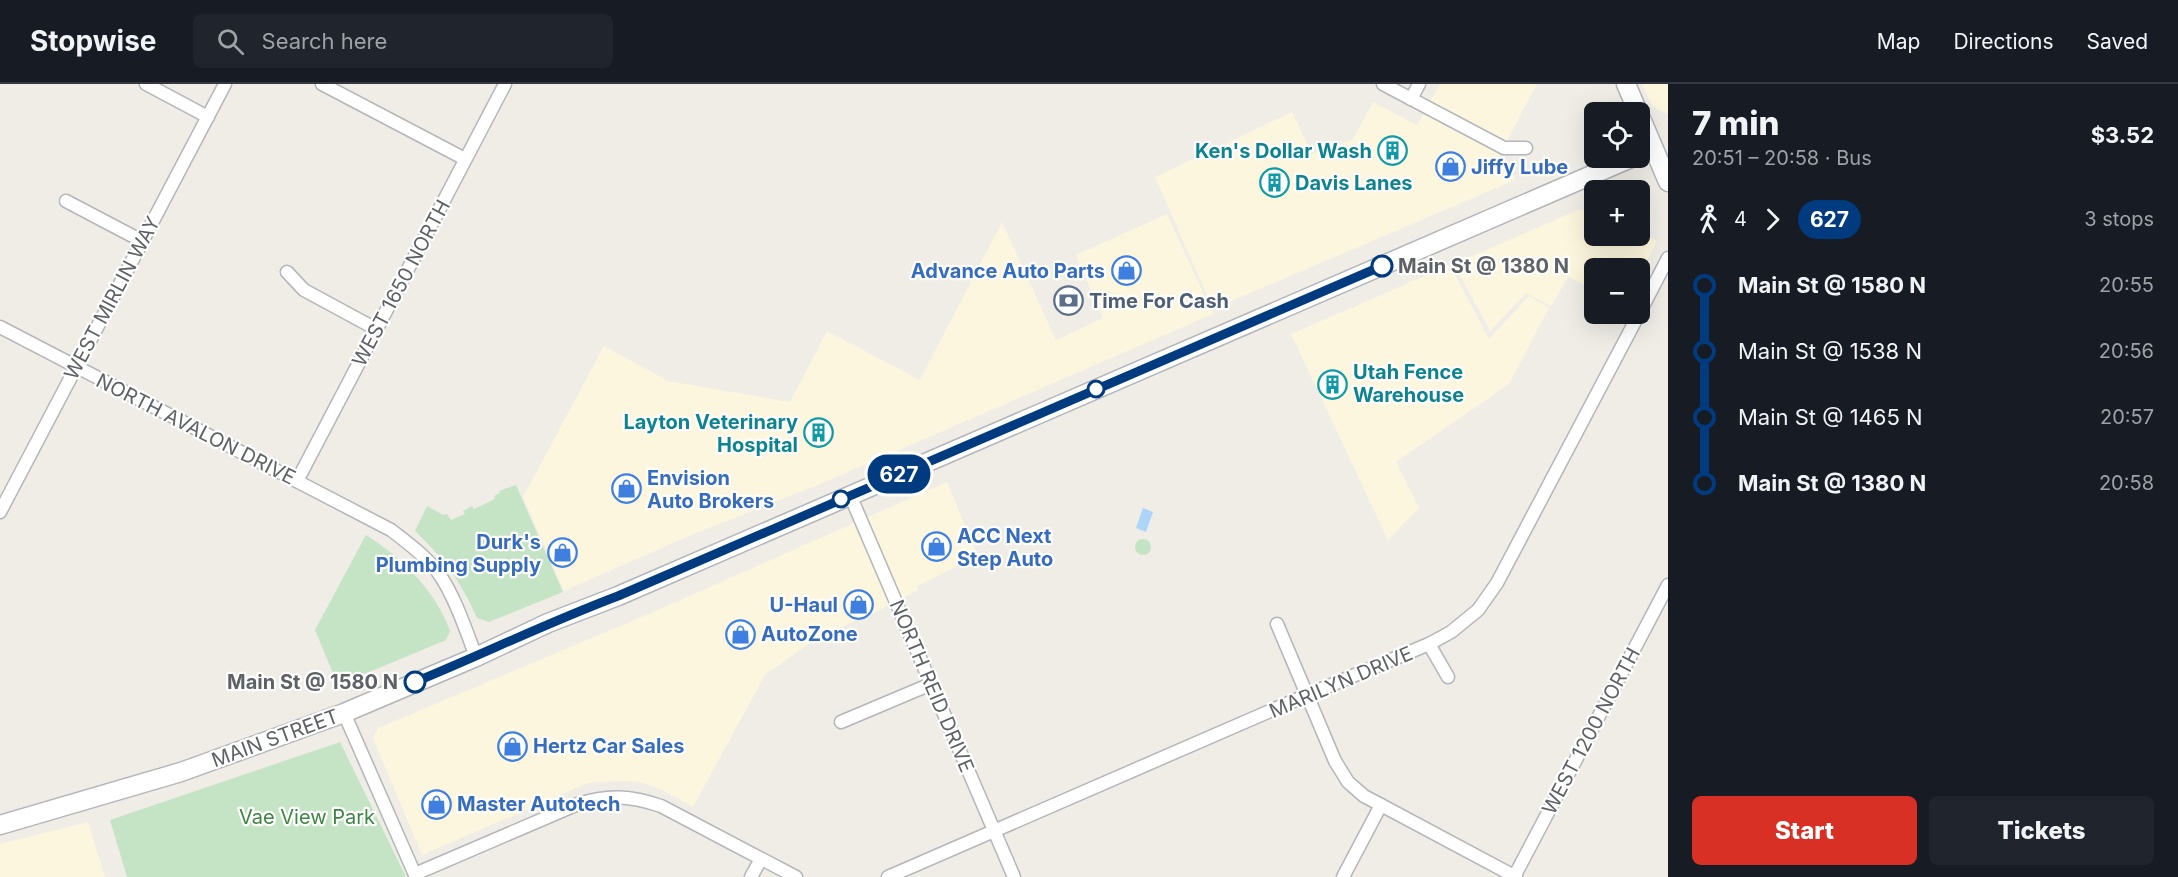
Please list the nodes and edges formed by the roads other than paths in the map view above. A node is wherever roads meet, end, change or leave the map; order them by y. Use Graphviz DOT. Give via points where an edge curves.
graph roads {
  1 [pos="146,84"];
  2 [pos="225,84"];
  3 [pos="322,84"];
  4 [pos="505,84"];
  5 [pos="1383,84"];
  6 [pos="1419,84"];
  7 [pos="1626,84"];
  8 [pos="1411,99"];
  9 [pos="1634,102"];
  10 [pos="208,117"];
  11 [pos="1526,148"];
  12 [pos="1654,148"];
  13 [pos="465,159"];
  14 [pos="1608,168"];
  15 [pos="1668,182"];
  16 [pos="66,201"];
  17 [pos="142,241"];
  18 [pos="1668,258"];
  19 [pos="287,272"];
  20 [pos="1650,292"];
  21 [pos="1633,324"];
  22 [pos="0,327"];
  23 [pos="376,329"];
  24 [pos="75,367"];
  25 [pos="297,481"];
  26 [pos="5,490"];
  27 [pos="850,495"];
  28 [pos="0,512"];
  29 [pos="1668,585"];
  30 [pos="1277,624"];
  31 [pos="1429,644"];
  32 [pos="476,657"];
  33 [pos="1448,677"];
  34 [pos="931,684"];
  35 [pos="1307,695"];
  36 [pos="344,714"];
  37 [pos="841,722"];
  38 [pos="1381,805"];
  39 [pos="0,825"];
  40 [pos="994,831"];
  41 [pos="760,859"];
  42 [pos="415,876"];
  43 [pos="751,877"];
  44 [pos="796,877"];
  45 [pos="888,877"];
  46 [pos="1014,877"];
  47 [pos="1342,877"];
  48 [pos="1515,877"];
  1 -- 10 [label="street"];
  2 -- 10 [label="street, WEST MIRLIN WAY"];
  3 -- 13 [label="street"];
  4 -- 13 [label="street, WEST 1650 NORTH"];
  5 -- 8 [label="street"];
  6 -- 8 [label="street"];
  7 -- 9 [label="main road"];
  8 -- 11 [label="street" via="1504,148"];
  10 -- 17 [label="street, WEST MIRLIN WAY"];
  12 -- 15 [label="main road"];
  13 -- 23 [label="street, WEST 1650 NORTH"];
  14 -- 27 [label="main road, MAIN STREET"];
  16 -- 17 [label="street"];
  17 -- 24 [label="street, WEST MIRLIN WAY"];
  18 -- 20 [label="street, MARILYN DRIVE"];
  19 -- 23 [label="street" via="304,290"];
  21 -- 31 [label="street, MARILYN DRIVE" via="1497,583 1478,610"];
  22 -- 24 [label="street, NORTH AVALON DRIVE"];
  23 -- 25 [label="street, WEST 1650 NORTH"];
  24 -- 25 [label="street, NORTH AVALON DRIVE"];
  24 -- 26 [label="street, WEST MIRLIN WAY"];
  25 -- 32 [label="street, NORTH AVALON DRIVE" via="391,530 417,550 438,573"];
  26 -- 28 [label="street, WEST MIRLIN WAY"];
  27 -- 32 [label="main road, MAIN STREET"];
  27 -- 34 [label="street, NORTH REID DRIVE"];
  29 -- 48 [label="street, WEST 1200 NORTH"];
  30 -- 35 [label="street"];
  31 -- 33 [label="street"];
  31 -- 35 [label="street, MARILYN DRIVE"];
  32 -- 36 [label="main road, MAIN STREET"];
  34 -- 37 [label="street"];
  34 -- 40 [label="street, NORTH REID DRIVE"];
  35 -- 38 [label="street" via="1348,782"];
  35 -- 40 [label="street, MARILYN DRIVE"];
  36 -- 39 [label="main road, MAIN STREET" via="181,772"];
  36 -- 42 [label="street"];
  38 -- 47 [label="street"];
  38 -- 48 [label="street"];
  40 -- 45 [label="street, MARILYN DRIVE"];
  40 -- 46 [label="street, NORTH REID DRIVE"];
  41 -- 42 [label="street" via="662,806 618,796 578,804"];
  41 -- 43 [label="street"];
  41 -- 44 [label="street"];
}
